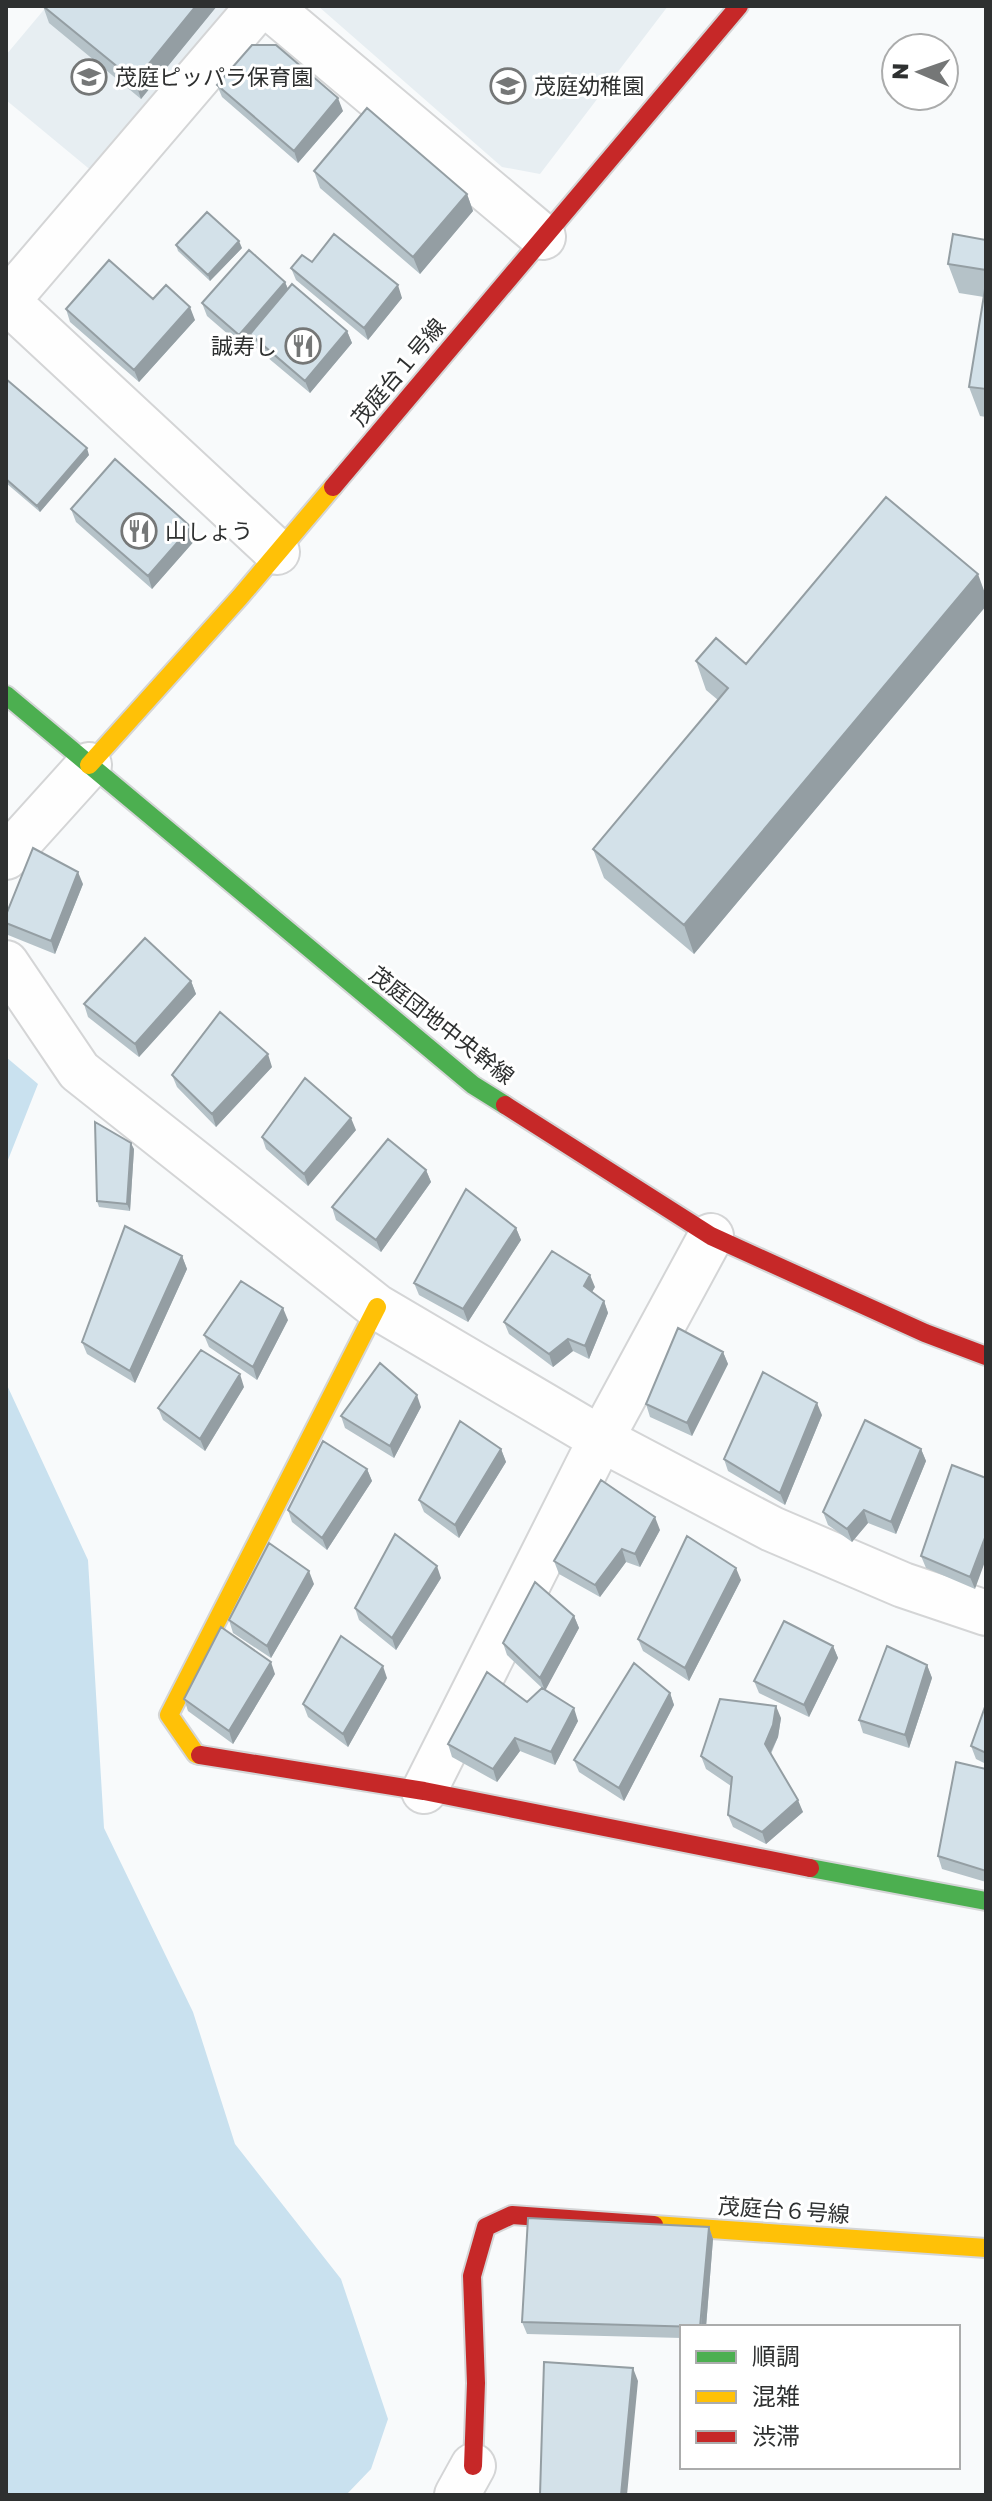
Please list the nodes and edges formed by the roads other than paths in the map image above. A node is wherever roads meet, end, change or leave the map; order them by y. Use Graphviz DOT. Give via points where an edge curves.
graph roads {
  1 [pos="259,6"];
  2 [pos="268,6"];
  3 [pos="739,6"];
  4 [pos="543,237"];
  5 [pos="277,552"];
  6 [pos="6,695"];
  7 [pos="89,765"];
  8 [pos="6,857"];
  9 [pos="6,963"];
  10 [pos="711,1236"];
  11 [pos="377,1307"];
  12 [pos="986,1356"];
  13 [pos="601,1439"];
  14 [pos="986,1613"];
  15 [pos="424,1791"];
  16 [pos="986,1901"];
  17 [pos="986,2248"];
  18 [pos="465,2480"];
  1 -- 5 [label="street" via="7,301"];
  2 -- 4 [label="street"];
  3 -- 4 [label="street, 茂庭台１号線"];
  4 -- 5 [label="street, 茂庭台１号線"];
  5 -- 7 [label="street, 茂庭台１号線"];
  6 -- 7 [label="street, 茂庭団地中央幹線"];
  7 -- 8 [label="street"];
  7 -- 10 [label="street, 茂庭団地中央幹線" via="473,1085"];
  9 -- 11 [label="street" via="79,1071"];
  10 -- 12 [label="street, 茂庭団地中央幹線"];
  10 -- 13 [label="street"];
  11 -- 13 [label="street"];
  11 -- 15 [label="street" via="169,1715 196,1754"];
  13 -- 14 [label="street" via="772,1529 903,1585"];
  13 -- 15 [label="street"];
  15 -- 16 [label="street"];
  17 -- 18 [label="street, 茂庭台６号線" via="512,2215 486,2227 472,2276 476,2383"];
}
